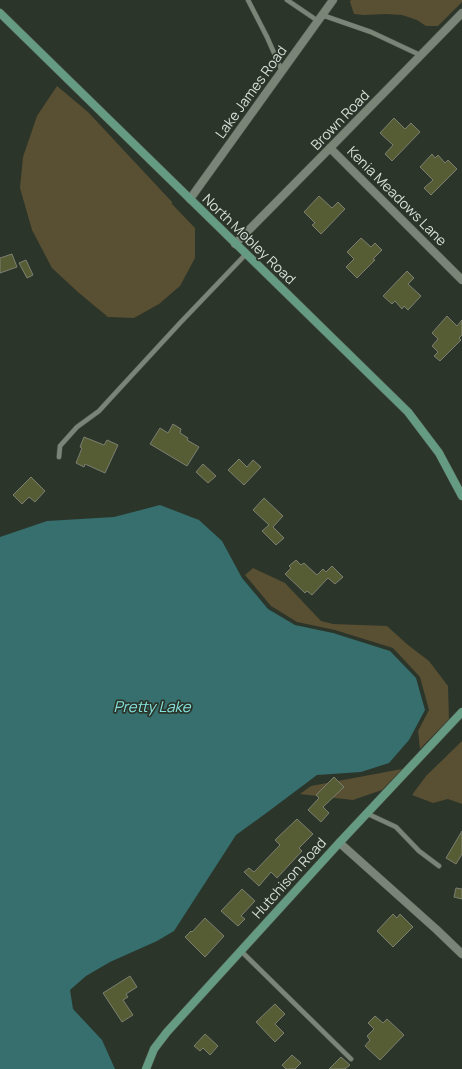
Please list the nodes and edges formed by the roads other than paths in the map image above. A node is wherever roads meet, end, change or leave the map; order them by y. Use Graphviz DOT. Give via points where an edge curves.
graph roads {
  1 [pos="248,0"];
  2 [pos="287,0"];
  3 [pos="333,0"];
  4 [pos="0,13"];
  5 [pos="462,13"];
  6 [pos="320,18"];
  7 [pos="420,55"];
  8 [pos="282,71"];
  9 [pos="330,148"];
  10 [pos="190,199"];
  11 [pos="235,244"];
  12 [pos="246,254"];
  13 [pos="462,280"];
  14 [pos="59,457"];
  15 [pos="462,496"];
  16 [pos="462,712"];
  17 [pos="366,813"];
  18 [pos="340,842"];
  19 [pos="439,866"];
  20 [pos="241,950"];
  21 [pos="462,954"];
  22 [pos="351,1059"];
  23 [pos="146,1069"];
  1 -- 8 [label="lane"];
  2 -- 6 [label="lane"];
  3 -- 6 [label="street, Lake James Road"];
  4 -- 10 [label="street, North Mobley Road"];
  5 -- 7 [label="street, Brown Road"];
  6 -- 7 [label="lane" via="371,32"];
  6 -- 8 [label="street, Lake James Road"];
  7 -- 9 [label="street, Brown Road"];
  8 -- 10 [label="street, Lake James Road"];
  9 -- 11 [label="street, Brown Road"];
  9 -- 13 [label="street, Kenia Meadows Lane"];
  10 -- 11 [label="street, North Mobley Road"];
  11 -- 12 [label="street, North Mobley Road"];
  12 -- 14 [label="lane" via="99,411 78,426 60,446"];
  12 -- 15 [label="street, North Mobley Road" via="408,412 439,453"];
  16 -- 17 [label="street, Hutchison Road"];
  17 -- 18 [label="street, Hutchison Road"];
  17 -- 19 [label="lane" via="396,827 419,851"];
  18 -- 20 [label="street, Hutchison Road"];
  18 -- 21 [label="street"];
  20 -- 22 [label="lane"];
  20 -- 23 [label="street, Hutchison Road" via="167,1032 154,1049"];
}
